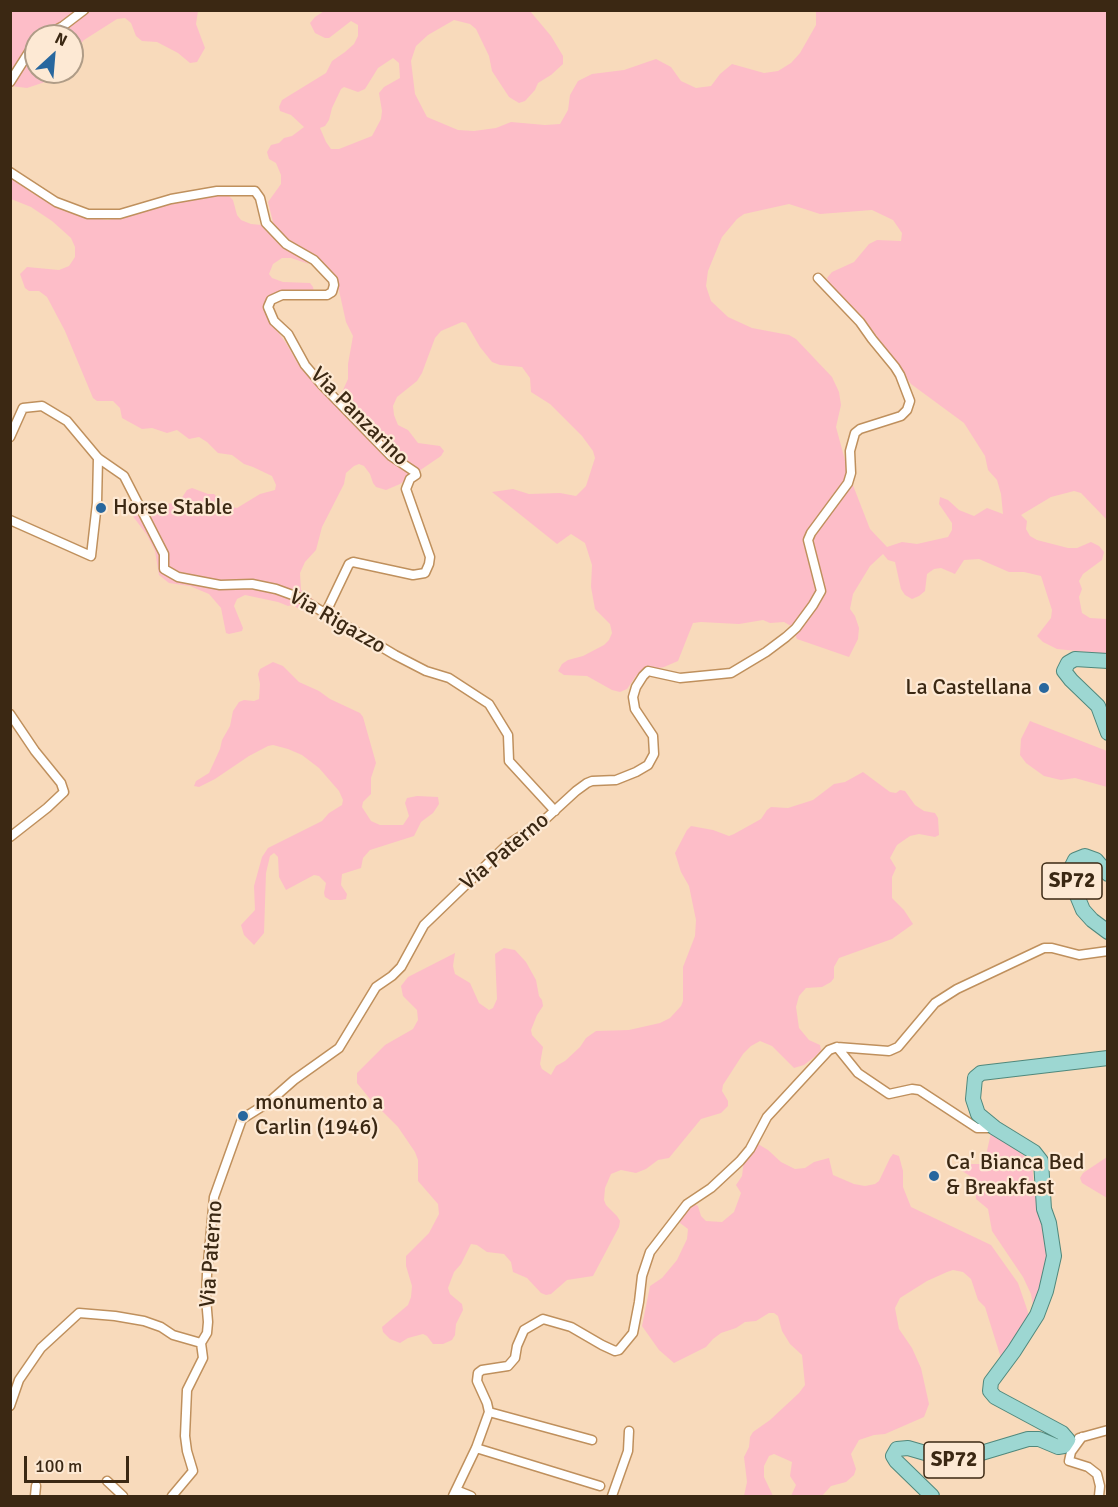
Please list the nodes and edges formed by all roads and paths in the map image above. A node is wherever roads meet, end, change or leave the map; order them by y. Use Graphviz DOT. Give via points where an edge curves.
graph roads {
  1 [pos="84,10"];
  2 [pos="66,24"];
  3 [pos="24,60"];
  4 [pos="10,82"];
  5 [pos="10,172"];
  6 [pos="818,278"];
  7 [pos="10,437"];
  8 [pos="98,458"];
  9 [pos="10,520"];
  10 [pos="325,614"];
  11 [pos="1107,661"];
  12 [pos="10,714"];
  13 [pos="1107,733"];
  14 [pos="555,811"];
  15 [pos="10,837"];
  16 [pos="1107,874"];
  17 [pos="1107,932"];
  18 [pos="1107,951"];
  19 [pos="837,1047"];
  20 [pos="1107,1058"];
  21 [pos="994,1128"];
  22 [pos="201,1343"];
  23 [pos="10,1406"];
  24 [pos="489,1412"];
  25 [pos="1107,1430"];
  26 [pos="629,1431"];
  27 [pos="1075,1439"];
  28 [pos="592,1440"];
  29 [pos="476,1448"];
  30 [pos="106,1481"];
  31 [pos="36,1486"];
  32 [pos="600,1486"];
  33 [pos="454,1493"];
  34 [pos="35,1497"];
  35 [pos="123,1497"];
  36 [pos="172,1497"];
  37 [pos="471,1497"];
  38 [pos="612,1497"];
  39 [pos="932,1497"];
  40 [pos="1099,1497"];
  1 -- 2 [label="street"];
  3 -- 4 [label="street"];
  5 -- 10 [label="street, Via Panzarino" via="56,202 88,214 120,214 217,191 255,191 266,223 286,244 314,260 333,280 332,292 282,295 268,307 322,386 391,456 416,475 406,489 430,557 425,573 413,575 352,562"];
  6 -- 14 [label="street, Via Paterno" via="895,367 910,401 901,416 855,433 848,483 808,540 821,591 796,628 731,673 680,678 648,671 633,697 635,709 653,736 652,760 625,777 587,783"];
  7 -- 8 [label="street, Via Rigazzo" via="23,408 42,406 67,421"];
  8 -- 9 [label="street" via="91,556"];
  8 -- 10 [label="street, Via Rigazzo" via="124,476 164,554 164,569 178,577 220,585 252,584 276,589"];
  10 -- 14 [label="street, Via Rigazzo" via="426,671 449,678 489,704 508,735 509,761"];
  11 -- 13 [label="main road" via="1075,659 1066,664 1064,671 1098,706"];
  12 -- 15 [label="street" via="64,792"];
  14 -- 22 [label="street, Via Paterno" via="507,845 423,925 401,967 376,987 339,1048 242,1119 214,1197 207,1274 208,1322"];
  16 -- 17 [label="main road, SP72" via="1100,864 1085,856 1075,860 1070,870 1083,910"];
  18 -- 19 [label="street" via="1079,955 1044,948 935,1003 898,1047 889,1051"];
  19 -- 21 [label="street" via="858,1073 889,1094 919,1090 977,1128"];
  19 -- 24 [label="street" via="829,1050 767,1117 740,1161 687,1204 650,1252 633,1333 619,1350 571,1327 543,1319 524,1330 515,1358 508,1366 478,1373 477,1381"];
  20 -- 21 [label="main road" via="981,1073 974,1083 975,1108"];
  21 -- 27 [label="main road" via="1034,1152 1041,1161 1044,1209 1054,1256 1037,1315 991,1382 990,1390 995,1397"];
  22 -- 23 [label="street, Via Paterno" via="144,1321 79,1313 41,1348 19,1380"];
  22 -- 36 [label="street" via="203,1358 187,1390 185,1436 194,1471"];
  24 -- 28 [label="street"];
  24 -- 29 [label="street"];
  25 -- 27 [label="street"];
  26 -- 38 [label="street" via="628,1451"];
  27 -- 39 [label="main road, SP72" via="1058,1447 1028,1439 958,1460 897,1449 893,1456 896,1461"];
  27 -- 40 [label="street" via="1069,1461 1097,1474"];
  29 -- 32 [label="street"];
  29 -- 33 [label="street"];
  30 -- 35 [label="street"];
  31 -- 34 [label="street"];
  33 -- 37 [label="street"];
}
